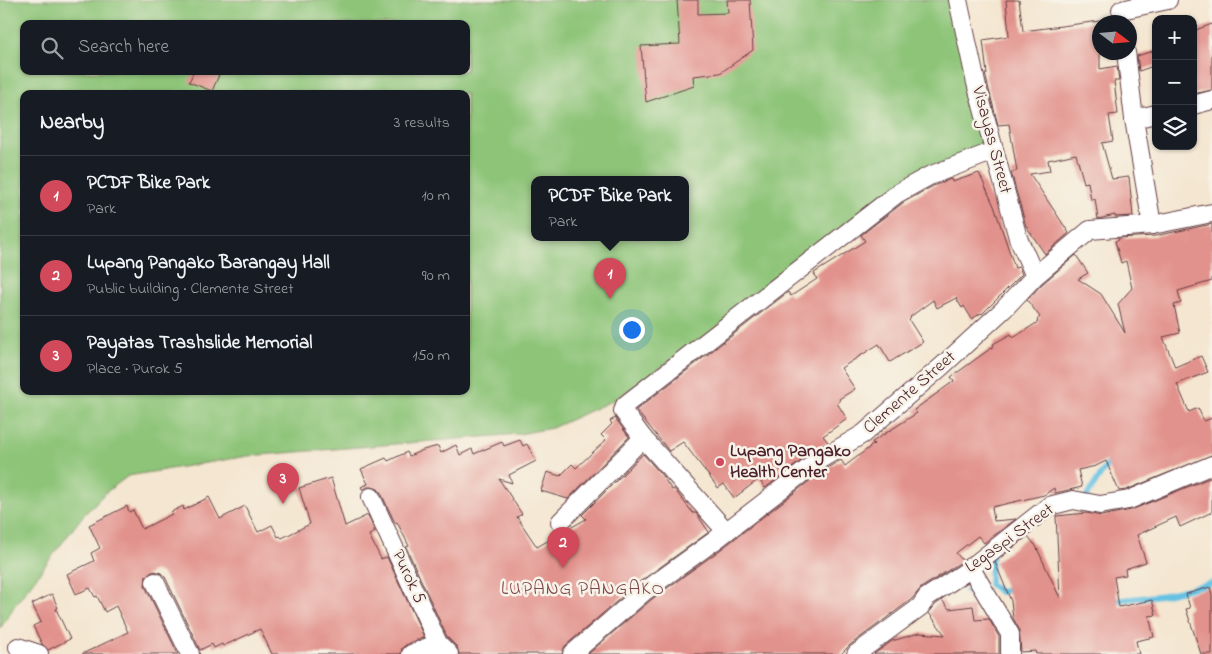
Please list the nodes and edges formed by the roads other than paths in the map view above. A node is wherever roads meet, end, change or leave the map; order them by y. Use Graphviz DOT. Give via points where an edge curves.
graph roads {
  1 [pos="958,0"];
  2 [pos="1168,0"];
  3 [pos="1121,11"];
  4 [pos="1127,60"];
  5 [pos="1212,100"];
  6 [pos="1197,104"];
  7 [pos="1152,115"];
  8 [pos="1134,119"];
  9 [pos="994,151"];
  10 [pos="1212,213"];
  11 [pos="1152,225"];
  12 [pos="1035,276"];
  13 [pos="643,438"];
  14 [pos="1212,465"];
  15 [pos="371,497"];
  16 [pos="560,522"];
  17 [pos="726,531"];
  18 [pos="970,567"];
  19 [pos="155,582"];
  20 [pos="18,647"];
  21 [pos="589,648"];
  22 [pos="443,649"];
  23 [pos="39,654"];
  24 [pos="190,654"];
  25 [pos="411,654"];
  26 [pos="572,654"];
  27 [pos="856,654"];
  28 [pos="1010,654"];
  1 -- 9 [label="street, Visayas Street"];
  2 -- 3 [label="street"];
  4 -- 8 [label="street"];
  5 -- 6 [label="street"];
  7 -- 8 [label="street"];
  8 -- 11 [label="street"];
  9 -- 12 [label="street, Visayas Street" via="1018,238"];
  9 -- 13 [label="street" via="930,176 898,193 625,405 623,411"];
  10 -- 11 [label="street, Clemente Street"];
  11 -- 12 [label="street, Clemente Street" via="1090,230"];
  12 -- 17 [label="street, Clemente Street" via="976,335 863,434 819,460"];
  13 -- 16 [label="street"];
  13 -- 17 [label="street"];
  14 -- 18 [label="street, Legaspi Street" via="1129,500 1100,505 1073,500 1049,506"];
  15 -- 22 [label="street, Purok 5"];
  17 -- 21 [label="street, Clemente Street" via="645,591"];
  18 -- 27 [label="street, Legaspi Street" via="926,597 920,607"];
  18 -- 28 [label="street" via="1010,634"];
  19 -- 24 [label="street"];
  20 -- 23 [label="street"];
  21 -- 26 [label="street, Clemente Street"];
  22 -- 25 [label="street"];
}
